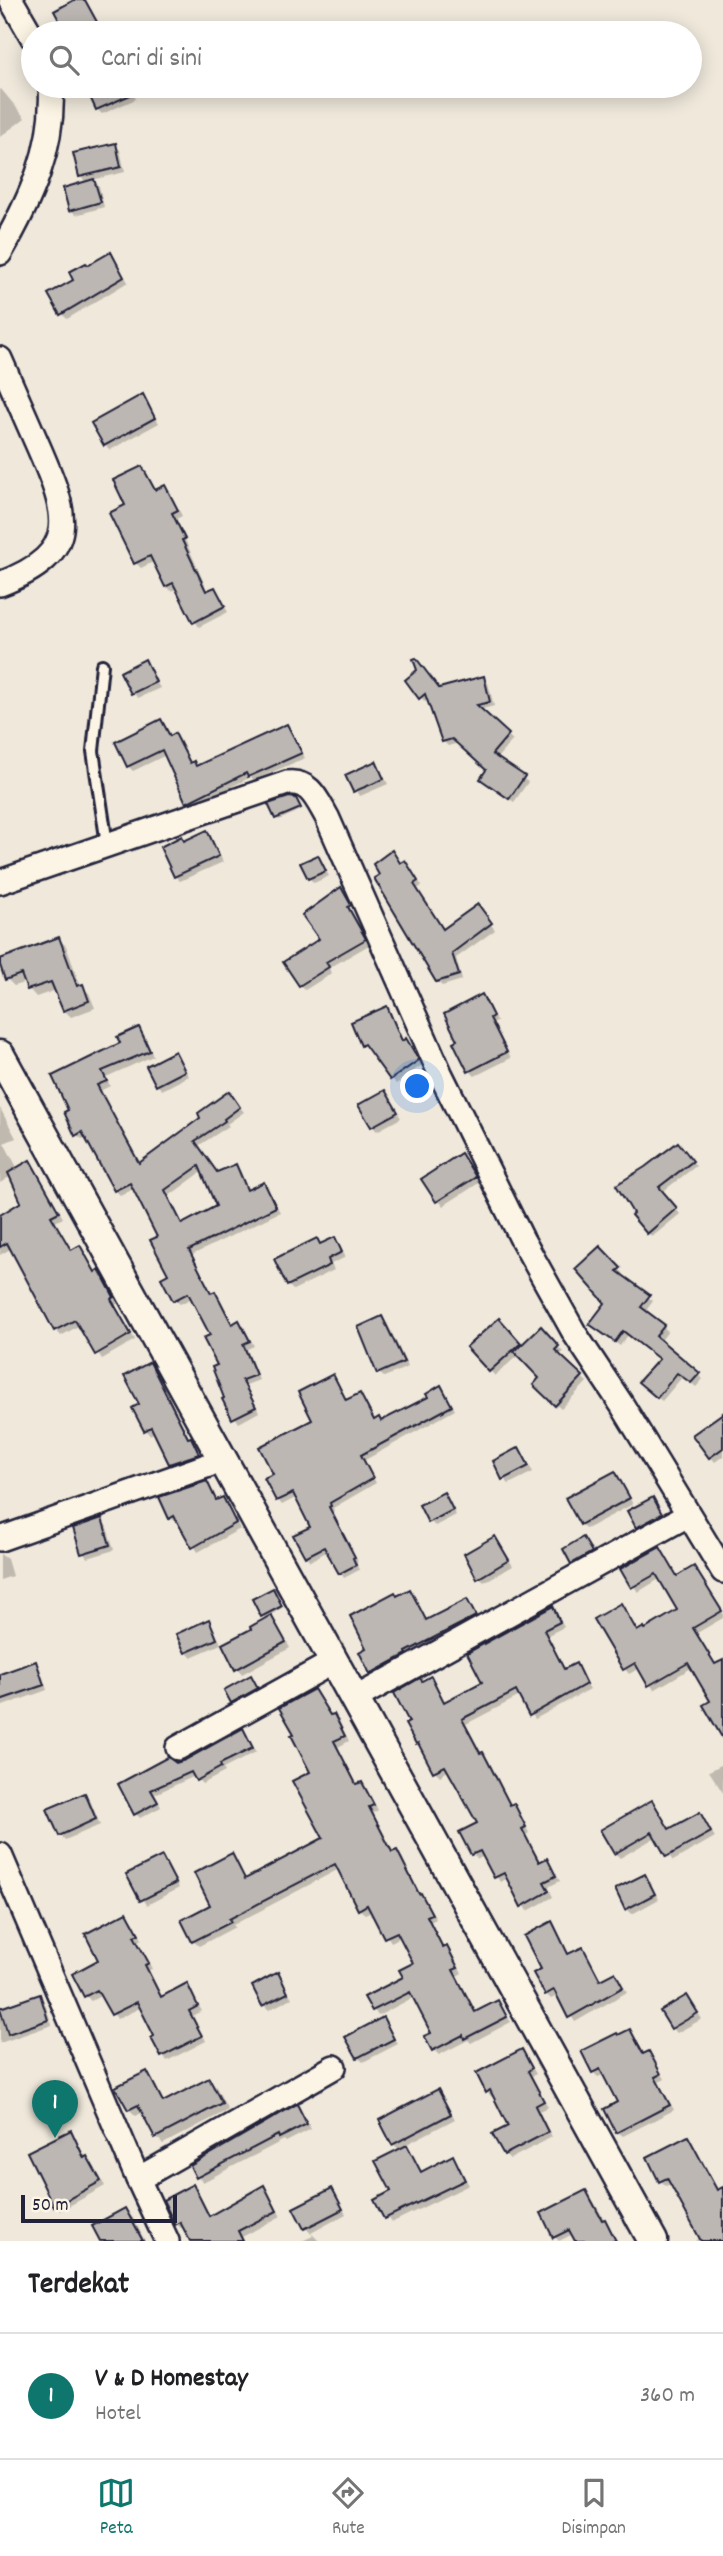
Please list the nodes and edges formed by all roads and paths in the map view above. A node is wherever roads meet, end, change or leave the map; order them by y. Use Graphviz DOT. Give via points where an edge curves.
graph roads {
  1 [pos="11,0"];
  2 [pos="23,21"];
  3 [pos="52,98"];
  4 [pos="0,253"];
  5 [pos="0,359"];
  6 [pos="0,584"];
  7 [pos="102,666"];
  8 [pos="107,844"];
  9 [pos="0,882"];
  10 [pos="0,1055"];
  11 [pos="223,1460"];
  12 [pos="688,1515"];
  13 [pos="0,1539"];
  14 [pos="723,1571"];
  15 [pos="335,1661"];
  16 [pos="356,1698"];
  17 [pos="178,1748"];
  18 [pos="0,1856"];
  19 [pos="334,2067"];
  20 [pos="138,2179"];
  21 [pos="167,2241"];
  22 [pos="653,2241"];
  1 -- 2 [label="street"];
  3 -- 4 [label="street" via="43,158 32,194"];
  5 -- 6 [label="street" via="62,507 59,536 51,552 27,573"];
  7 -- 8 [label="lane" via="93,751"];
  8 -- 9 [label="street"];
  8 -- 12 [label="street" via="287,783 301,782 308,787 327,817 440,1073 522,1239 575,1334"];
  10 -- 11 [label="street"];
  11 -- 13 [label="street"];
  11 -- 15 [label="street"];
  12 -- 14 [label="street"];
  12 -- 16 [label="street"];
  15 -- 16 [label="street"];
  15 -- 17 [label="street"];
  16 -- 22 [label="street"];
  18 -- 20 [label="street"];
  19 -- 20 [label="street"];
  20 -- 21 [label="street"];
}
